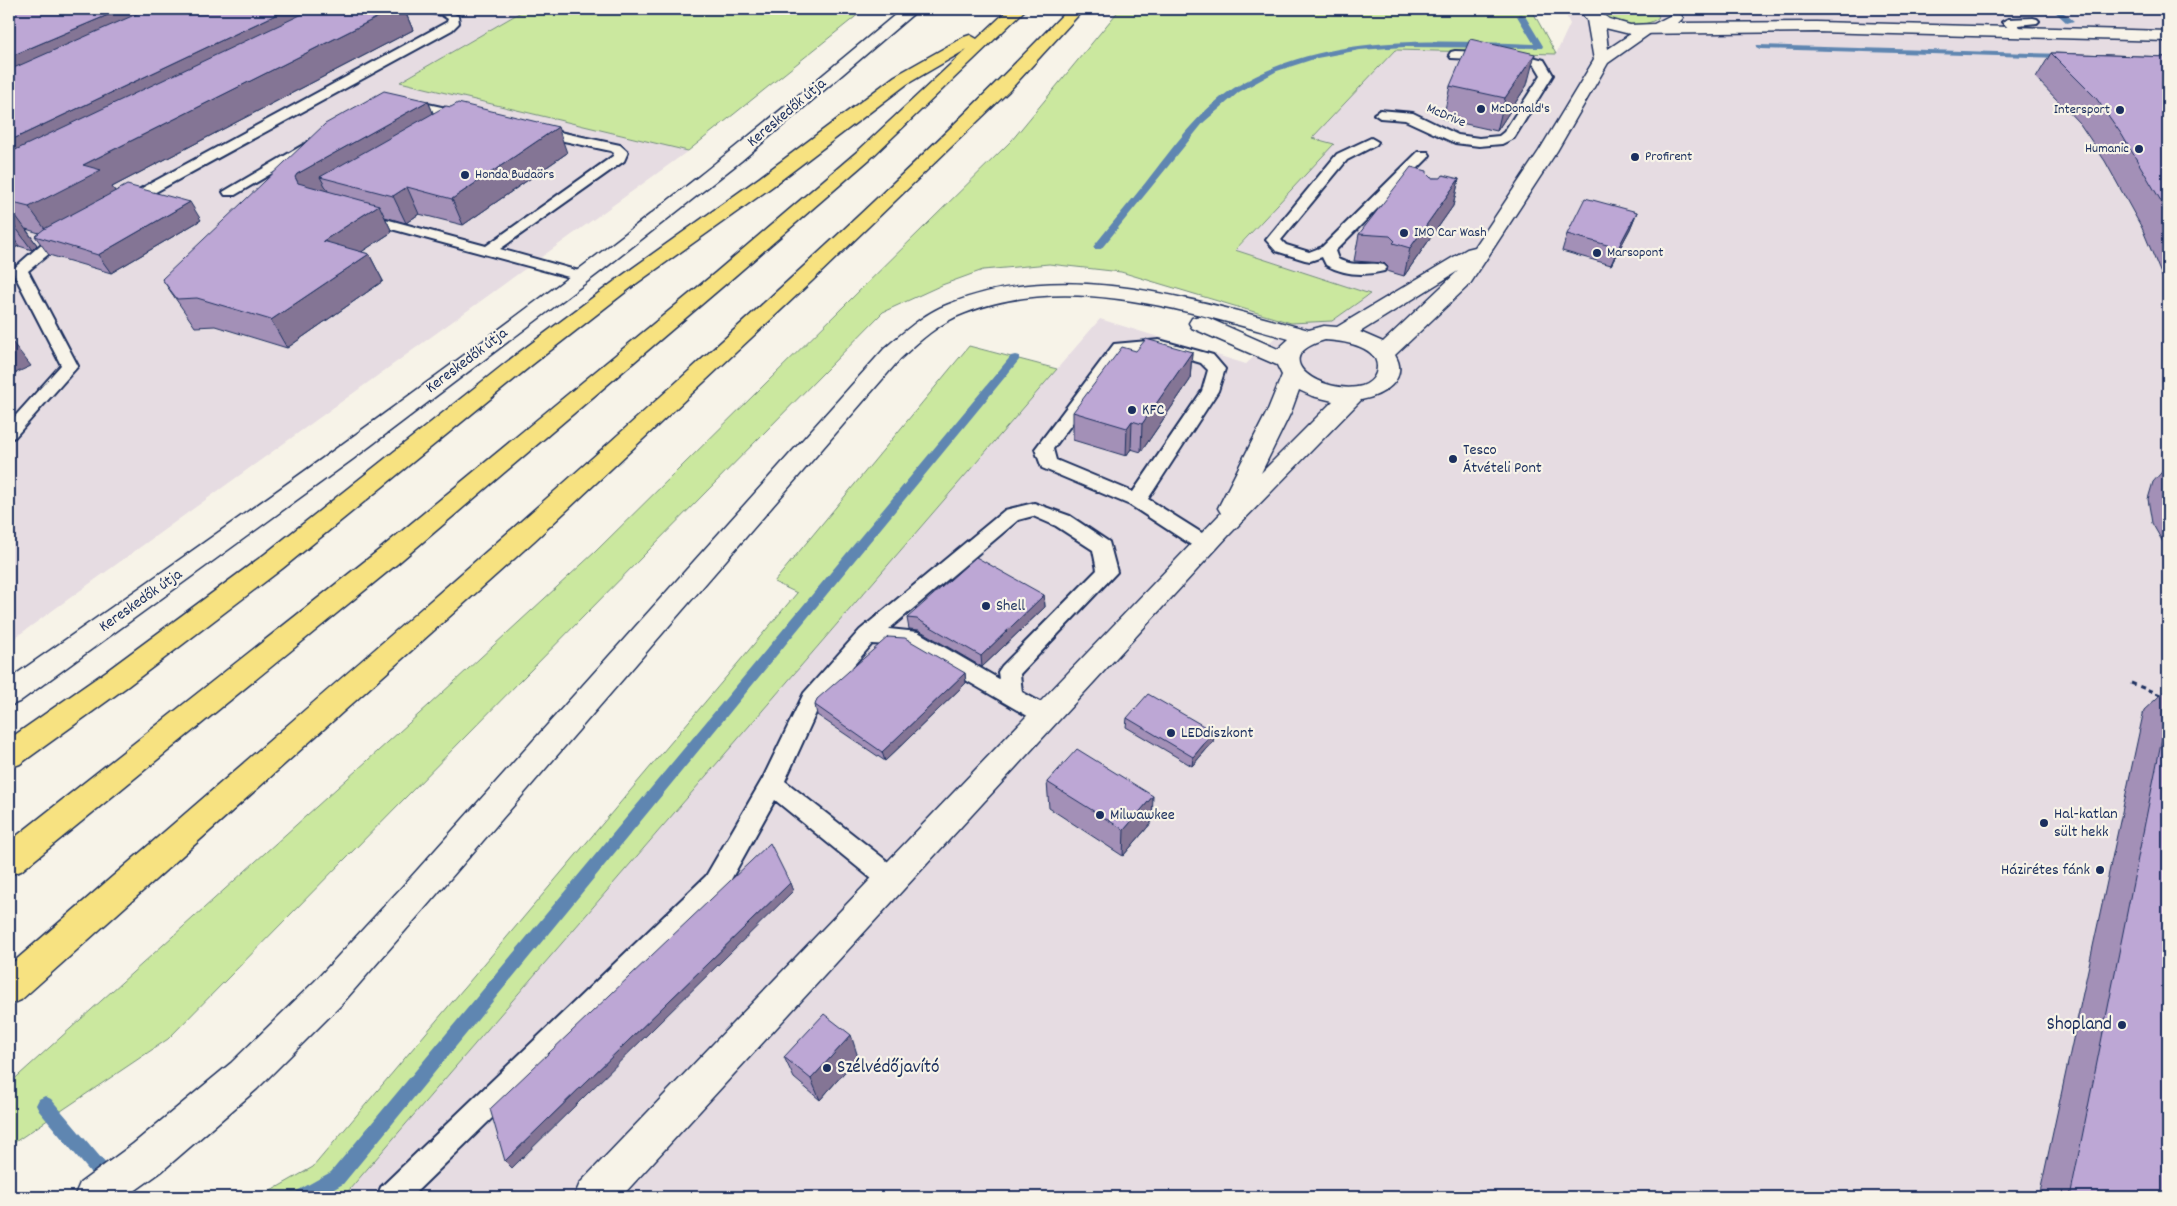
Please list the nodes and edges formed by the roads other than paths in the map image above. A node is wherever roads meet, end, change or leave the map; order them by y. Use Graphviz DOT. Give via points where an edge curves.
graph roads {
  1 [pos="424,9"];
  2 [pos="911,9"];
  3 [pos="1076,9"];
  4 [pos="1669,9"];
  5 [pos="1688,10"];
  6 [pos="1589,12"];
  7 [pos="1014,13"];
  8 [pos="2033,21"];
  9 [pos="1816,27"];
  10 [pos="1654,29"];
  11 [pos="2019,32"];
  12 [pos="2168,36"];
  13 [pos="1455,55"];
  14 [pos="1602,60"];
  15 [pos="388,99"];
  16 [pos="1380,114"];
  17 [pos="452,126"];
  18 [pos="527,129"];
  19 [pos="330,134"];
  20 [pos="1371,142"];
  21 [pos="1423,155"];
  22 [pos="1400,177"];
  23 [pos="1418,181"];
  24 [pos="230,192"];
  25 [pos="111,210"];
  26 [pos="346,212"];
  27 [pos="77,228"];
  28 [pos="34,238"];
  29 [pos="51,242"];
  30 [pos="1486,246"];
  31 [pos="1327,250"];
  32 [pos="488,251"];
  33 [pos="1379,268"];
  34 [pos="580,276"];
  35 [pos="1124,294"];
  36 [pos="1341,334"];
  37 [pos="1308,337"];
  38 [pos="1383,354"];
  39 [pos="1290,369"];
  40 [pos="1353,395"];
  41 [pos="9,433"];
  42 [pos="1137,501"];
  43 [pos="1213,537"];
  44 [pos="867,636"];
  45 [pos="9,694"];
  46 [pos="1012,697"];
  47 [pos="1046,716"];
  48 [pos="9,755"];
  49 [pos="772,784"];
  50 [pos="9,861"];
  51 [pos="892,880"];
  52 [pos="9,988"];
  53 [pos="94,1197"];
  54 [pos="391,1197"];
  55 [pos="594,1197"];
  1 -- 25 [label="lane" via="445,12 454,18 453,23"];
  2 -- 34 [label="street, Kereskedők útja" via="748,146"];
  3 -- 52 [label="highway" via="1002,88 805,277 518,540"];
  4 -- 10 [label="street" via="1675,18 1671,24"];
  5 -- 9 [label="street"];
  6 -- 10 [label="street" via="1615,26"];
  6 -- 14 [label="street" via="1595,19"];
  7 -- 48 [label="highway" via="901,80 630,279 274,561"];
  7 -- 50 [label="highway" via="865,154 722,277 388,557"];
  8 -- 11 [label="lane" via="2008,22"];
  9 -- 10 [label="street"];
  9 -- 11 [label="street"];
  10 -- 14 [label="street"];
  11 -- 12 [label="street"];
  13 -- 16 [label="lane, McDrive" via="1517,57 1540,62 1547,75 1509,135 1502,140 1480,142 1455,139 1408,116"];
  14 -- 30 [label="street"];
  15 -- 17 [label="lane" via="473,118"];
  18 -- 32 [label="lane" via="615,148 621,152 620,158"];
  19 -- 24 [label="lane"];
  20 -- 31 [label="lane" via="1342,157 1273,240 1281,248 1310,257"];
  21 -- 22 [label="lane"];
  22 -- 23 [label="lane"];
  22 -- 31 [label="lane"];
  26 -- 32 [label="lane"];
  27 -- 29 [label="lane"];
  28 -- 29 [label="lane"];
  29 -- 41 [label="lane" via="20,270 70,366"];
  30 -- 36 [label="street"];
  30 -- 38 [label="street" via="1463,280"];
  31 -- 33 [label="lane" via="1331,262 1342,268 1359,271"];
  32 -- 34 [label="lane"];
  34 -- 45 [label="street, Kereskedők útja" via="214,550"];
  35 -- 37 [label="street"];
  35 -- 39 [label="street" via="1192,320"];
  35 -- 53 [label="street" via="1093,290 1027,290 989,297 964,306 920,329 892,354 328,992 244,1076 147,1158"];
  36 -- 37 [label="street"];
  36 -- 38 [label="street" via="1363,340"];
  37 -- 39 [label="street" via="1289,351"];
  38 -- 40 [label="street" via="1389,371 1386,378 1369,392"];
  39 -- 40 [label="street" via="1305,386 1320,392"];
  39 -- 43 [label="street" via="1279,412"];
  40 -- 43 [label="street"];
  42 -- 42 [label="lane" via="1210,391 1217,369 1208,359 1159,345 1120,348 1044,450 1048,464"];
  42 -- 43 [label="lane"];
  43 -- 47 [label="street"];
  44 -- 46 [label="lane" via="911,638"];
  44 -- 46 [label="lane" via="1012,515 1034,509 1063,521 1102,547 1107,572 1009,672"];
  44 -- 49 [label="lane" via="812,699"];
  46 -- 47 [label="lane"];
  47 -- 51 [label="street"];
  49 -- 51 [label="lane"];
  49 -- 54 [label="lane" via="715,884"];
  51 -- 55 [label="street"];
}
